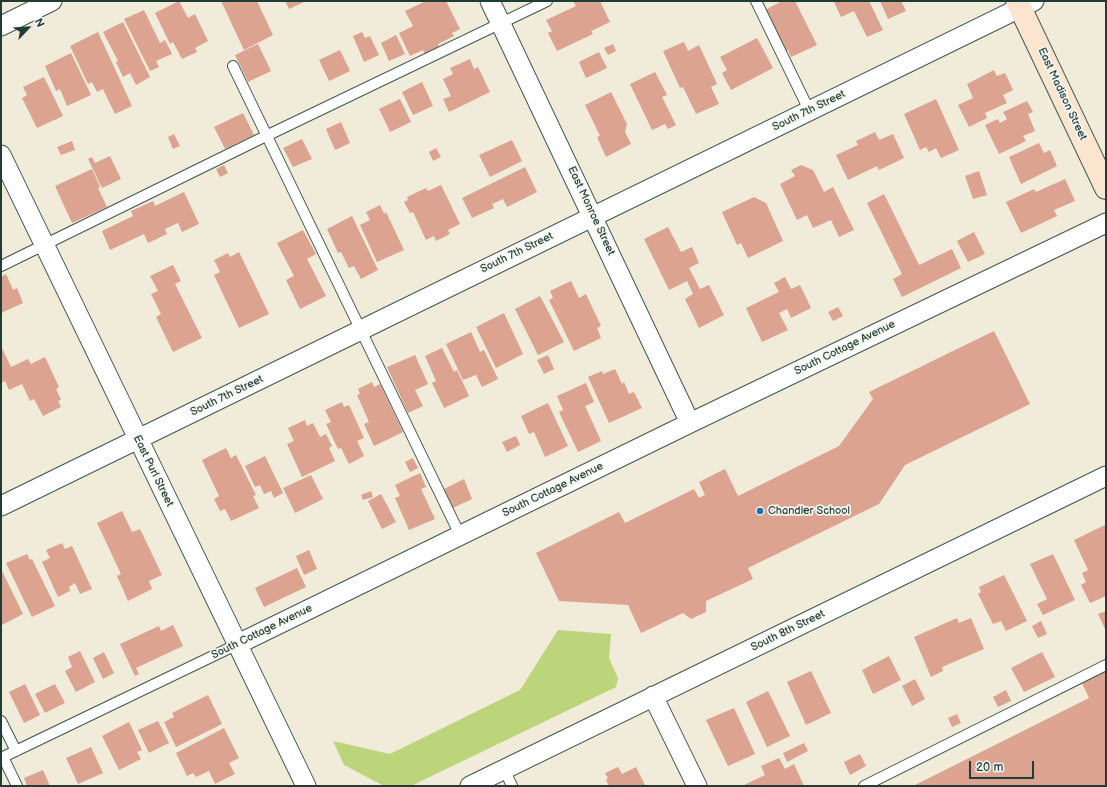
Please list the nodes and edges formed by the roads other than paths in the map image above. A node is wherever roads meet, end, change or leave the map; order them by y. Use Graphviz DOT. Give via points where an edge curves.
graph roads {
  1 [pos="52,1"];
  2 [pos="490,1"];
  3 [pos="547,1"];
  4 [pos="756,1"];
  5 [pos="1024,3"];
  6 [pos="501,24"];
  7 [pos="1,26"];
  8 [pos="233,66"];
  9 [pos="809,110"];
  10 [pos="266,136"];
  11 [pos="1,156"];
  12 [pos="1106,188"];
  13 [pos="593,216"];
  14 [pos="1106,223"];
  15 [pos="44,245"];
  16 [pos="1,266"];
  17 [pos="361,330"];
  18 [pos="690,422"];
  19 [pos="138,440"];
  20 [pos="1106,476"];
  21 [pos="1,506"];
  22 [pos="460,535"];
  23 [pos="238,644"];
  24 [pos="1106,665"];
  25 [pos="653,696"];
  26 [pos="1,721"];
  27 [pos="16,751"];
  28 [pos="2,758"];
  29 [pos="504,769"];
  30 [pos="17,786"];
  31 [pos="306,786"];
  32 [pos="470,786"];
  33 [pos="512,786"];
  34 [pos="697,786"];
  35 [pos="864,786"];
  1 -- 7 [label="street"];
  2 -- 6 [label="street, East Monroe Street"];
  3 -- 6 [label="lane"];
  4 -- 9 [label="lane"];
  5 -- 9 [label="street, South 7th Street"];
  5 -- 12 [label="main road, East Madison Street"];
  6 -- 10 [label="lane"];
  6 -- 13 [label="street, East Monroe Street"];
  8 -- 10 [label="lane"];
  9 -- 13 [label="street, South 7th Street"];
  10 -- 15 [label="lane"];
  10 -- 17 [label="lane"];
  11 -- 15 [label="street, East Purl Street"];
  13 -- 17 [label="street, South 7th Street"];
  13 -- 18 [label="street, East Monroe Street"];
  14 -- 18 [label="street, South Cottage Avenue"];
  15 -- 16 [label="lane"];
  15 -- 19 [label="street, East Purl Street"];
  17 -- 19 [label="street, South 7th Street"];
  17 -- 22 [label="lane"];
  18 -- 22 [label="street, South Cottage Avenue"];
  19 -- 21 [label="street, South 7th Street"];
  19 -- 23 [label="street, East Purl Street"];
  20 -- 25 [label="street, South 8th Street"];
  22 -- 23 [label="street, South Cottage Avenue"];
  23 -- 27 [label="lane, South Cottage Avenue"];
  23 -- 31 [label="street, East Purl Street"];
  24 -- 35 [label="lane"];
  25 -- 29 [label="street, South 8th Street"];
  25 -- 34 [label="street"];
  26 -- 27 [label="lane"];
  27 -- 28 [label="lane, South Cottage Avenue"];
  28 -- 30 [label="lane"];
  29 -- 32 [label="street, South 8th Street"];
  29 -- 33 [label="lane"];
}
